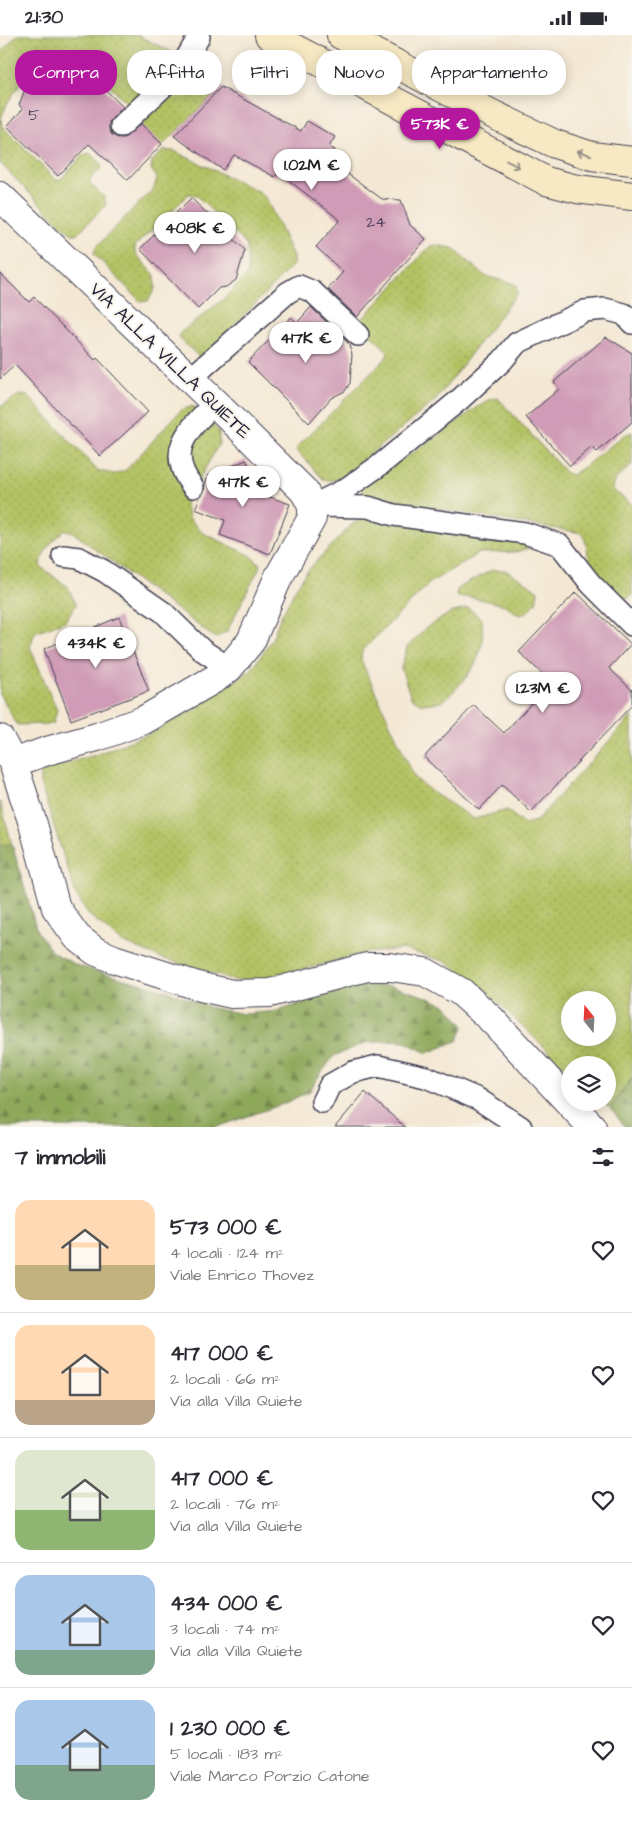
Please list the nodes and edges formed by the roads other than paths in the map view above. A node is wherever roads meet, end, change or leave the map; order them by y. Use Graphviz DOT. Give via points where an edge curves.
graph roads {
  1 [pos="268,35"];
  2 [pos="341,35"];
  3 [pos="199,37"];
  4 [pos="120,126"];
  5 [pos="632,161"];
  6 [pos="0,196"];
  7 [pos="632,196"];
  8 [pos="632,323"];
  9 [pos="358,335"];
  10 [pos="190,379"];
  11 [pos="215,403"];
  12 [pos="193,487"];
  13 [pos="312,506"];
  14 [pos="63,556"];
  15 [pos="632,625"];
  16 [pos="229,668"];
  17 [pos="0,739"];
  18 [pos="13,763"];
  19 [pos="322,1101"];
  20 [pos="521,1127"];
  21 [pos="592,1127"];
  1 -- 7 [label="street, one-way" via="546,181 577,189"];
  5 -- 2 [label="street, one-way" via="592,156 555,144"];
  3 -- 4 [label="lane" via="166,83"];
  6 -- 10 [label="street, VIA ALLA VILLA QUIETE"];
  8 -- 13 [label="lane" via="624,314 605,309 586,311 517,343 458,401 380,465"];
  9 -- 10 [label="lane" via="313,292 299,286"];
  10 -- 11 [label="street, VIA ALLA VILLA QUIETE"];
  11 -- 12 [label="lane" via="187,433 181,447 181,468"];
  11 -- 13 [label="street, VIA ALLA VILLA QUIETE" via="304,491"];
  13 -- 15 [label="lane" via="368,507 394,515 525,533 560,545 591,584"];
  13 -- 16 [label="street" via="312,518 278,578 252,641"];
  14 -- 16 [label="lane" via="79,558 104,571 163,613 202,650"];
  16 -- 18 [label="street" via="144,720"];
  17 -- 18 [label="street"];
  18 -- 21 [label="street" via="56,908 77,937 95,951 201,987 232,994 276,992 367,967 425,972 461,992 492,1020"];
  19 -- 20 [label="lane" via="330,1085 353,1072 378,1065 426,1077 478,1099"];
}
